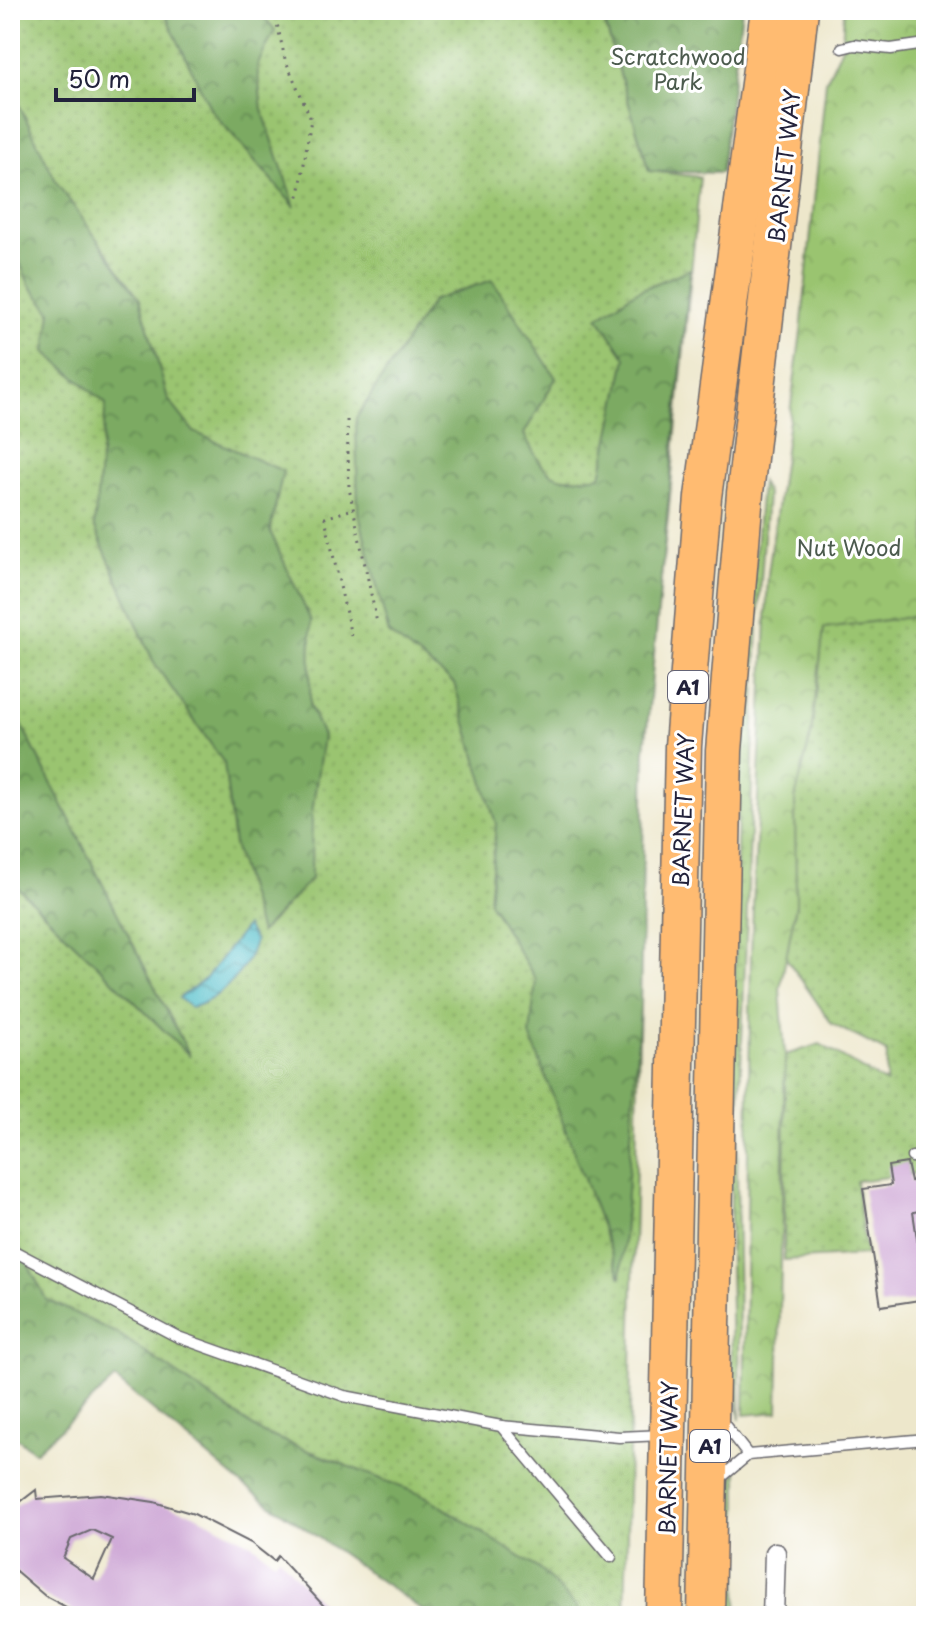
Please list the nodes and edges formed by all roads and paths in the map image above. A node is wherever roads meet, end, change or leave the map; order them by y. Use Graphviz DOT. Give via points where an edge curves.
graph roads {
  1 [pos="274,10"];
  2 [pos="769,10"];
  3 [pos="800,10"];
  4 [pos="926,44"];
  5 [pos="842,48"];
  6 [pos="298,202"];
  7 [pos="347,420"];
  8 [pos="353,509"];
  9 [pos="377,623"];
  10 [pos="351,636"];
  11 [pos="912,1157"];
  12 [pos="926,1158"];
  13 [pos="10,1249"];
  14 [pos="711,1403"];
  15 [pos="501,1426"];
  16 [pos="667,1434"];
  17 [pos="926,1439"];
  18 [pos="748,1455"];
  19 [pos="709,1488"];
  20 [pos="775,1553"];
  21 [pos="611,1557"];
  22 [pos="664,1616"];
  23 [pos="706,1616"];
  24 [pos="773,1616"];
  1 -- 6 [label="path" via="285,59 311,119"];
  2 -- 16 [label="highway, BARNET WAY / A1" via="703,497 683,746"];
  3 -- 14 [label="highway, BARNET WAY / A1" via="745,493 724,751"];
  4 -- 5 [label="lane"];
  7 -- 8 [label="path"];
  8 -- 9 [label="path"];
  8 -- 10 [label="path" via="325,518"];
  11 -- 12 [label="lane"];
  13 -- 15 [label="lane" via="178,1337 344,1396"];
  14 -- 18 [label="lane"];
  14 -- 19 [label="highway, BARNET WAY / A1"];
  15 -- 16 [label="lane" via="619,1437"];
  15 -- 21 [label="lane"];
  16 -- 22 [label="highway, BARNET WAY / A1"];
  17 -- 18 [label="lane"];
  18 -- 19 [label="lane"];
  19 -- 23 [label="highway, BARNET WAY / A1"];
  20 -- 24 [label="street"];
}
